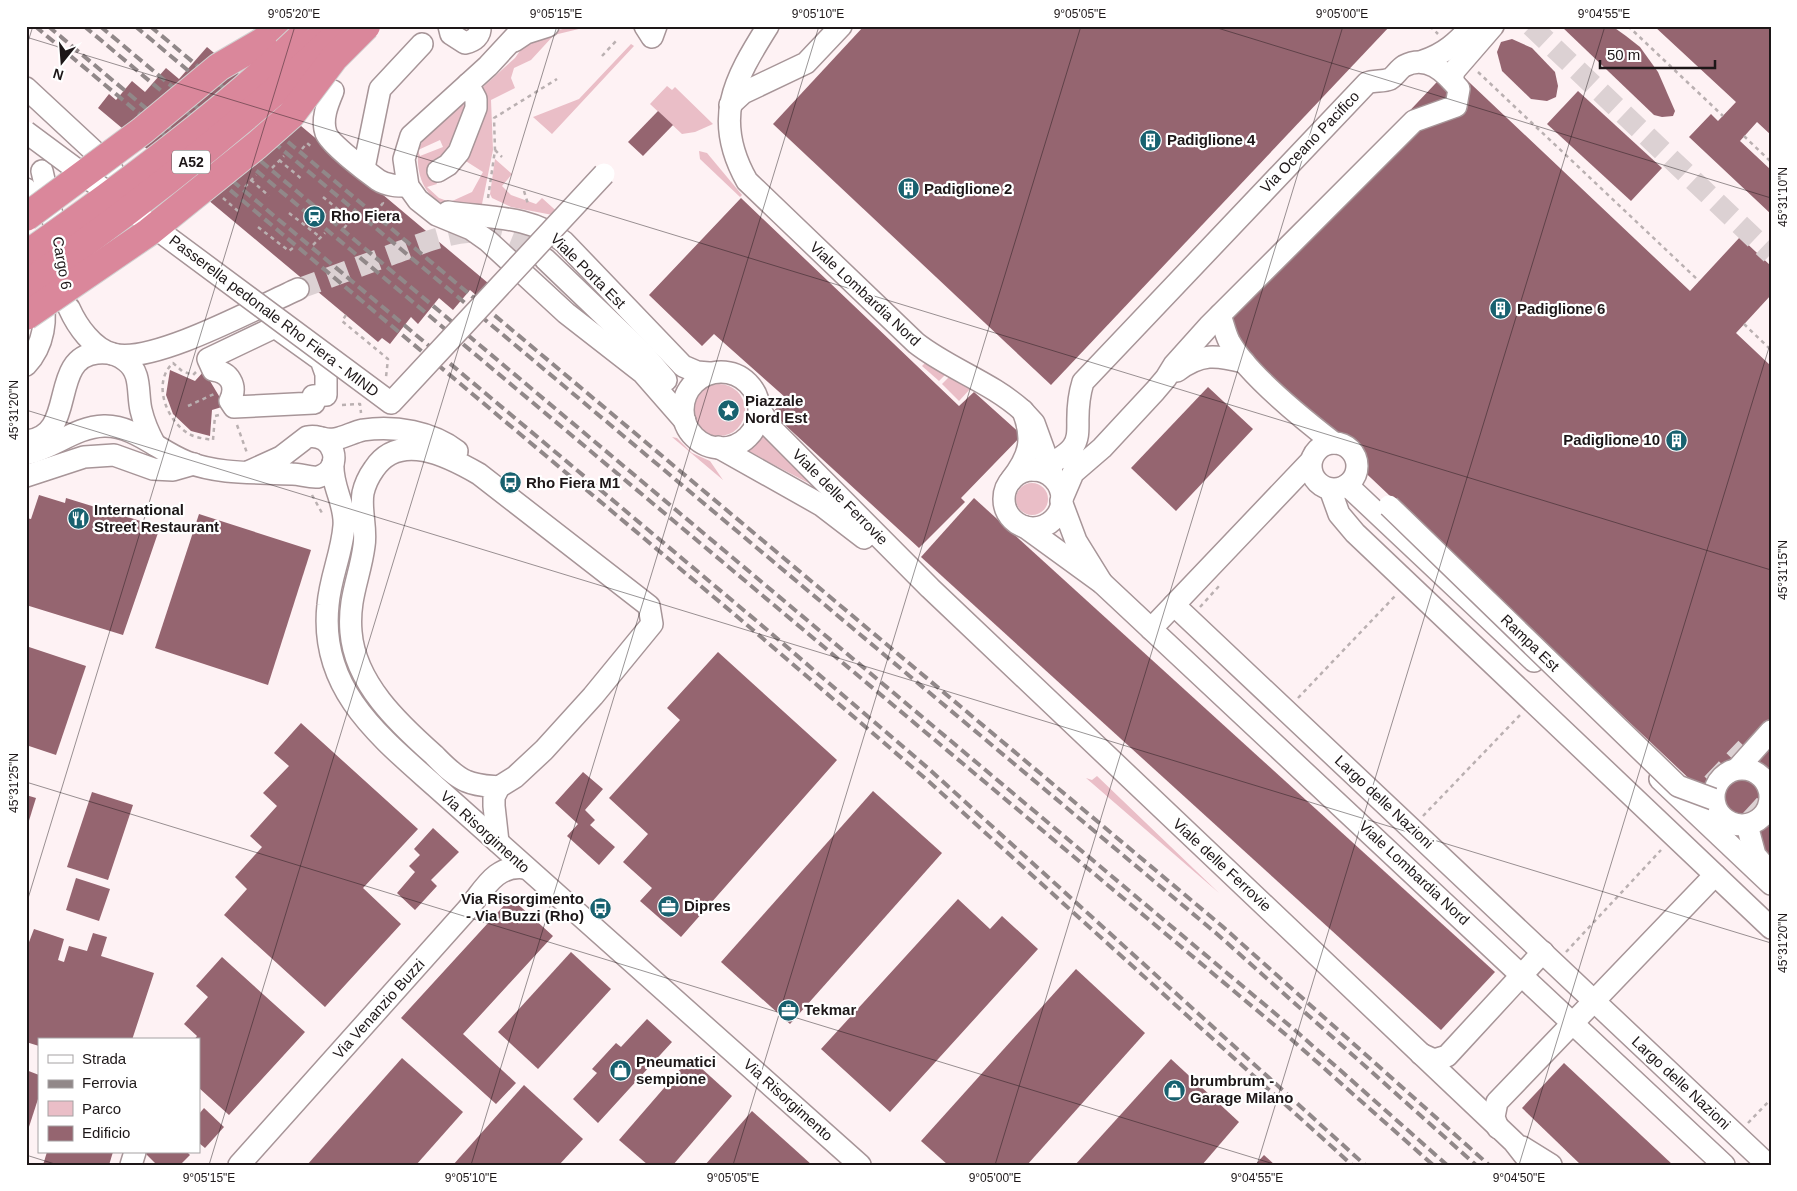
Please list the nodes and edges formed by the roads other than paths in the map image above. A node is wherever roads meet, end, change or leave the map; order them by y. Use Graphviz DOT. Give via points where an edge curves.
graph roads {
  1 [pos="286,26"];
  2 [pos="313,26"];
  3 [pos="346,26"];
  4 [pos="366,26"];
  5 [pos="449,26"];
  6 [pos="480,26"];
  7 [pos="525,26"];
  8 [pos="548,26"];
  9 [pos="645,26"];
  10 [pos="656,26"];
  11 [pos="768,26"];
  12 [pos="841,26"];
  13 [pos="1472,26"];
  14 [pos="1493,26"];
  15 [pos="422,44"];
  16 [pos="510,44"];
  17 [pos="1458,53"];
  18 [pos="1423,61"];
  19 [pos="1452,81"];
  20 [pos="468,84"];
  21 [pos="26,88"];
  22 [pos="334,91"];
  23 [pos="730,105"];
  24 [pos="26,132"];
  25 [pos="85,143"];
  26 [pos="364,168"];
  27 [pos="42,171"];
  28 [pos="438,171"];
  29 [pos="604,174"];
  30 [pos="26,190"];
  31 [pos="413,193"];
  32 [pos="26,217"];
  33 [pos="54,217"];
  34 [pos="58,241"];
  35 [pos="26,255"];
  36 [pos="545,259"];
  37 [pos="26,264"];
  38 [pos="63,267"];
  39 [pos="26,285"];
  40 [pos="298,289"];
  41 [pos="70,308"];
  42 [pos="1220,315"];
  43 [pos="26,316"];
  44 [pos="168,348"];
  45 [pos="642,352"];
  46 [pos="113,354"];
  47 [pos="1244,362"];
  48 [pos="26,365"];
  49 [pos="326,374"];
  50 [pos="704,376"];
  51 [pos="1166,378"];
  52 [pos="67,381"];
  53 [pos="139,396"];
  54 [pos="758,400"];
  55 [pos="1022,411"];
  56 [pos="684,416"];
  57 [pos="104,426"];
  58 [pos="322,438"];
  59 [pos="298,442"];
  60 [pos="155,445"];
  61 [pos="718,447"];
  62 [pos="27,450"];
  63 [pos="1320,452"];
  64 [pos="333,463"];
  65 [pos="194,464"];
  66 [pos="249,465"];
  67 [pos="1046,472"];
  68 [pos="479,474"];
  69 [pos="26,476"];
  70 [pos="305,476"];
  71 [pos="1010,480"];
  72 [pos="1344,483"];
  73 [pos="1061,501"];
  74 [pos="1025,527"];
  75 [pos="340,543"];
  76 [pos="1102,583"];
  77 [pos="930,588"];
  78 [pos="1174,605"];
  79 [pos="1151,629"];
  80 [pos="1771,731"];
  81 [pos="1737,769"];
  82 [pos="500,787"];
  83 [pos="1770,791"];
  84 [pos="1713,799"];
  85 [pos="1747,825"];
  86 [pos="498,842"];
  87 [pos="525,868"];
  88 [pos="1771,873"];
  89 [pos="1716,875"];
  90 [pos="1771,884"];
  91 [pos="1771,928"];
  92 [pos="1549,958"];
  93 [pos="1522,974"];
  94 [pos="1594,1000"];
  95 [pos="1573,1022"];
  96 [pos="1421,1054"];
  97 [pos="1506,1135"];
  98 [pos="239,1165"];
  99 [pos="860,1165"];
  100 [pos="1532,1165"];
  101 [pos="1551,1165"];
  102 [pos="1724,1165"];
  103 [pos="1768,1165"];
  1 -- 32 [label="highway, bridge" via="219,67 142,131"];
  2 -- 35 [label="highway, A52, bridge" via="237,95 147,167"];
  3 -- 39 [label="highway, A52, bridge" via="277,90 190,163"];
  4 -- 43 [label="highway, bridge" via="334,58 295,110 264,140 149,232"];
  5 -- 6 [label="street" via="450,34 465,43 478,36"];
  7 -- 16 [label="street"];
  8 -- 16 [label="street" via="526,33"];
  9 -- 10 [label="street" via="652,37"];
  11 -- 23 [label="street, Viale Lombardia Nord" via="742,67"];
  12 -- 23 [label="street" via="806,63 743,93"];
  13 -- 17 [label="street"];
  14 -- 17 [label="street"];
  15 -- 26 [label="street" via="380,89"];
  16 -- 20 [label="street"];
  17 -- 18 [label="street, Via Oceano Pacifico"];
  17 -- 19 [label="street"];
  18 -- 19 [label="street" via="1430,62"];
  18 -- 67 [label="street, Via Oceano Pacifico" via="1402,67 1390,78 1367,83 1083,382 1075,446"];
  19 -- 42 [label="street" via="1459,89 1456,106 1414,121"];
  20 -- 28 [label="street" via="476,99 476,108 459,152"];
  20 -- 31 [label="street" via="411,136 404,159"];
  21 -- 25 [label="street"];
  22 -- 26 [label="street" via="326,106 326,133 332,142"];
  23 -- 55 [label="street, Viale Lombardia Nord" via="733,150 738,165 757,192 925,350 1003,396"];
  24 -- 29 [label="street, Passerella pedonale Rho Fiera - MIND, bridge" via="391,403"];
  25 -- 34 [label="street" via="105,169 105,185 90,221"];
  25 -- 38 [label="street" via="110,166 118,181 122,196 121,220 113,238 104,246"];
  26 -- 31 [label="street" via="387,184"];
  27 -- 33 [label="street, Cargo 6"];
  30 -- 33 [label="street, Cargo 6" via="33,201"];
  31 -- 50 [label="street, Viale Porta Est" via="444,211 527,222 543,228 564,242 683,366"];
  31 -- 56 [label="street" via="437,215 471,229 488,241 566,313 643,373"];
  33 -- 34 [label="street, Cargo 6"];
  34 -- 38 [label="street, Cargo 6"];
  36 -- 45 [label="street"];
  37 -- 48 [label="street" via="42,295 44,320 40,342"];
  38 -- 41 [label="street, Cargo 6"];
  40 -- 44 [label="street"];
  41 -- 46 [label="street" via="80,328"];
  41 -- 52 [label="street" via="72,349"];
  42 -- 47 [label="street" via="1229,340"];
  42 -- 51 [label="street"];
  44 -- 46 [label="street" via="142,355"];
  44 -- 53 [label="street" via="152,364"];
  45 -- 50 [label="street" via="685,379"];
  45 -- 56 [label="street" via="676,392"];
  46 -- 52 [label="street" via="94,353 82,358 73,367"];
  46 -- 53 [label="street" via="133,369 138,378"];
  47 -- 51 [label="street" via="1209,356 1191,361"];
  47 -- 63 [label="street" via="1306,421"];
  49 -- 49 [label="street" via="326,395 313,396 314,403 234,408 230,401 234,390 232,383 224,373 213,370 208,359 275,327 321,360"];
  50 -- 54 [label="street" via="728,373 744,380"];
  50 -- 56 [label="street" via="686,395"];
  51 -- 73 [label="street" via="1102,448 1073,473"];
  52 -- 57 [label="street" via="66,396 74,413 83,420"];
  52 -- 62 [label="street" via="52,429"];
  53 -- 57 [label="street" via="132,412 124,419"];
  53 -- 60 [label="street"];
  54 -- 61 [label="street" via="759,413 752,431 737,444"];
  54 -- 77 [label="street, Viale delle Ferrovie" via="771,428"];
  55 -- 67 [label="street, Viale Lombardia Nord" via="1034,423"];
  55 -- 71 [label="street" via="1029,426 1029,443 1023,463"];
  56 -- 61 [label="street" via="697,439"];
  57 -- 60 [label="street" via="126,430"];
  57 -- 62 [label="street" via="80,431 45,449"];
  58 -- 59 [label="street" via="307,437"];
  58 -- 64 [label="street" via="332,448"];
  58 -- 68 [label="street" via="334,439 380,428 419,433 448,444"];
  59 -- 66 [label="street" via="281,457"];
  59 -- 70 [label="street" via="293,461 296,469"];
  60 -- 65 [label="street"];
  61 -- 77 [label="street, Viale delle Ferrovie" via="821,505"];
  63 -- 72 [label="street" via="1313,476 1320,485"];
  63 -- 72 [label="street" via="1344,446 1350,450 1357,465"];
  63 -- 78 [label="street"];
  64 -- 70 [label="street" via="322,476"];
  64 -- 75 [label="street, Via Risorgimento" via="333,479 344,520"];
  65 -- 66 [label="street" via="224,472"];
  65 -- 69 [label="street" via="173,470 154,469 114,455 84,457"];
  66 -- 70 [label="street"];
  67 -- 71 [label="street" via="1018,474"];
  67 -- 73 [label="street" via="1059,487"];
  68 -- 82 [label="street" via="649,606 652,624 550,744"];
  68 -- 82 [label="street" via="445,456 416,450 390,452 376,466 362,498 365,536 353,590 351,633 367,679 396,719 464,780 481,786"];
  70 -- 75 [label="street, Via Risorgimento" via="326,501"];
  71 -- 74 [label="street" via="1004,498 1005,508 1016,523"];
  72 -- 84 [label="street, Rampa Est, bridge" via="1389,506 1678,786"];
  72 -- 89 [label="street" via="1339,514 1355,533"];
  72 -- 90 [label="street"];
  73 -- 74 [label="street" via="1060,510 1051,521 1035,528"];
  73 -- 76 [label="street, Viale Lombardia Nord" via="1076,541"];
  74 -- 76 [label="street, Viale Lombardia Nord"];
  75 -- 86 [label="street, Via Risorgimento" via="329,590 326,622 333,664 344,689 383,739"];
  76 -- 79 [label="street, Viale Lombardia Nord"];
  77 -- 96 [label="street, Viale delle Ferrovie"];
  78 -- 79 [label="street"];
  78 -- 92 [label="street, Largo delle Nazioni"];
  79 -- 93 [label="street, Viale Lombardia Nord"];
  80 -- 81 [label="street"];
  81 -- 83 [label="street" via="1746,768 1762,776"];
  81 -- 84 [label="street" via="1729,771 1717,783"];
  82 -- 86 [label="street" via="494,797"];
  83 -- 85 [label="street" via="1768,810 1762,818"];
  84 -- 85 [label="street" via="1715,808 1727,821"];
  85 -- 88 [label="street" via="1755,855"];
  86 -- 87 [label="street, Via Risorgimento"];
  87 -- 98 [label="street, Via Venanzio Buzzi" via="513,866 495,876"];
  87 -- 99 [label="street, Via Risorgimento"];
  89 -- 91 [label="street"];
  89 -- 94 [label="street"];
  92 -- 93 [label="street"];
  92 -- 94 [label="street, Largo delle Nazioni"];
  93 -- 95 [label="street, Viale Lombardia Nord"];
  93 -- 96 [label="street" via="1447,1056 1434,1060"];
  94 -- 95 [label="street"];
  94 -- 103 [label="street, Largo delle Nazioni"];
  95 -- 97 [label="street" via="1497,1102 1494,1112"];
  95 -- 102 [label="street, Viale Lombardia Nord"];
  96 -- 97 [label="street, Viale delle Ferrovie"];
  97 -- 100 [label="street, Viale delle Ferrovie"];
  97 -- 101 [label="street, Viale delle Ferrovie"];
}
